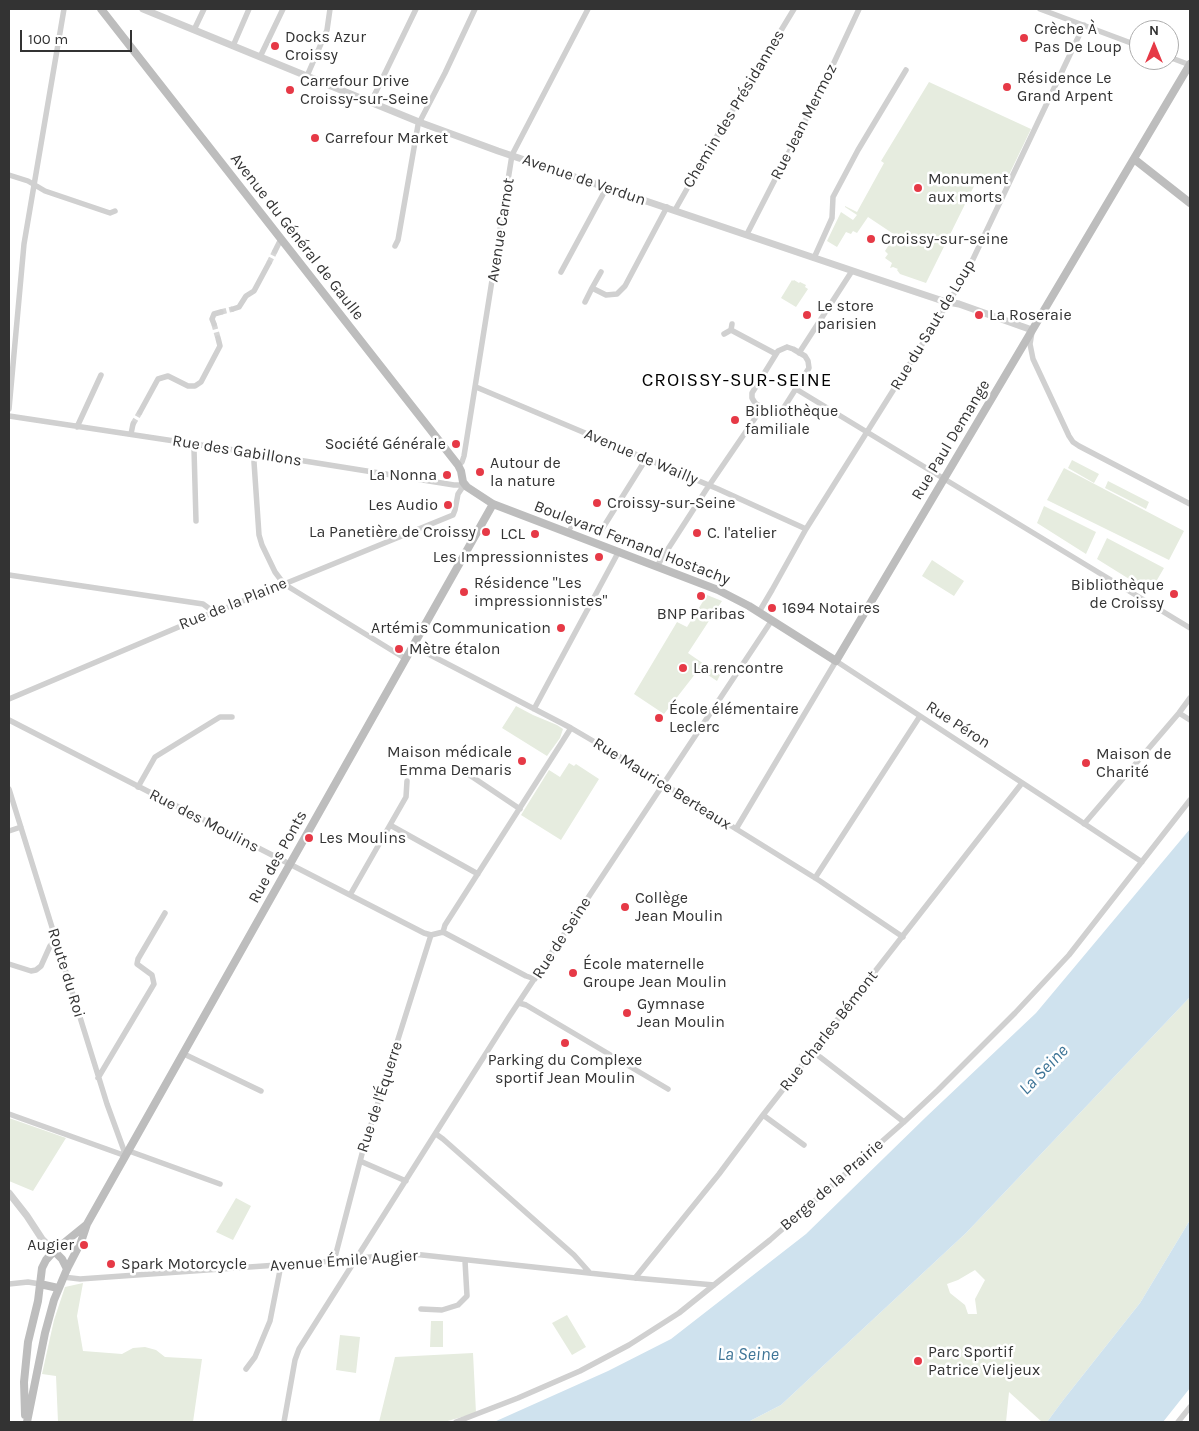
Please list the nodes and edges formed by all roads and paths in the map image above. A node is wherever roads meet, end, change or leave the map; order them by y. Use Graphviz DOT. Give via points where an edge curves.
graph roads {
  1 [pos="64,9"];
  2 [pos="101,9"];
  3 [pos="143,9"];
  4 [pos="204,9"];
  5 [pos="249,9"];
  6 [pos="283,9"];
  7 [pos="330,9"];
  8 [pos="416,9"];
  9 [pos="475,9"];
  10 [pos="588,9"];
  11 [pos="793,9"];
  12 [pos="859,9"];
  13 [pos="1040,9"];
  14 [pos="1084,25"];
  15 [pos="194,30"];
  16 [pos="1129,42"];
  17 [pos="233,46"];
  18 [pos="260,56"];
  19 [pos="1190,65"];
  20 [pos="906,70"];
  21 [pos="307,76"];
  22 [pos="371,102"];
  23 [pos="420,122"];
  24 [pos="512,155"];
  25 [pos="1134,159"];
  26 [pos="9,175"];
  27 [pos="34,185"];
  28 [pos="607,187"];
  29 [pos="1190,203"];
  30 [pos="667,207"];
  31 [pos="675,210"];
  32 [pos="115,211"];
  33 [pos="747,234"];
  34 [pos="281,239"];
  35 [pos="395,246"];
  36 [pos="275,251"];
  37 [pos="814,258"];
  38 [pos="269,263"];
  39 [pos="852,271"];
  40 [pos="561,272"];
  41 [pos="601,272"];
  42 [pos="592,288"];
  43 [pos="950,301"];
  44 [pos="585,302"];
  45 [pos="233,309"];
  46 [pos="221,312"];
  47 [pos="214,324"];
  48 [pos="1032,330"];
  49 [pos="724,334"];
  50 [pos="218,338"];
  51 [pos="799,353"];
  52 [pos="776,354"];
  53 [pos="101,374"];
  54 [pos="476,387"];
  55 [pos="796,389"];
  56 [pos="762,408"];
  57 [pos="9,409"];
  58 [pos="140,412"];
  59 [pos="9,416"];
  60 [pos="133,424"];
  61 [pos="77,427"];
  62 [pos="867,432"];
  63 [pos="131,434"];
  64 [pos="196,445"];
  65 [pos="257,454"];
  66 [pos="646,459"];
  67 [pos="458,465"];
  68 [pos="944,479"];
  69 [pos="464,485"];
  70 [pos="709,486"];
  71 [pos="493,504"];
  72 [pos="1190,504"];
  73 [pos="196,521"];
  74 [pos="575,521"];
  75 [pos="806,529"];
  76 [pos="568,532"];
  77 [pos="599,534"];
  78 [pos="619,552"];
  79 [pos="657,566"];
  80 [pos="9,575"];
  81 [pos="284,584"];
  82 [pos="214,612"];
  83 [pos="759,612"];
  84 [pos="772,620"];
  85 [pos="1190,628"];
  86 [pos="413,646"];
  87 [pos="406,659"];
  88 [pos="836,661"];
  89 [pos="1190,698"];
  90 [pos="9,699"];
  91 [pos="534,709"];
  92 [pos="1179,713"];
  93 [pos="920,716"];
  94 [pos="232,717"];
  95 [pos="9,720"];
  96 [pos="1190,720"];
  97 [pos="571,728"];
  98 [pos="464,770"];
  99 [pos="407,781"];
  100 [pos="664,783"];
  101 [pos="1022,784"];
  102 [pos="138,787"];
  103 [pos="9,789"];
  104 [pos="1190,800"];
  105 [pos="520,809"];
  106 [pos="1084,824"];
  107 [pos="390,825"];
  108 [pos="21,827"];
  109 [pos="736,829"];
  110 [pos="9,831"];
  111 [pos="1142,862"];
  112 [pos="290,864"];
  113 [pos="478,874"];
  114 [pos="815,878"];
  115 [pos="350,895"];
  116 [pos="165,913"];
  117 [pos="443,932"];
  118 [pos="432,935"];
  119 [pos="903,936"];
  120 [pos="56,940"];
  121 [pos="9,964"];
  122 [pos="535,980"];
  123 [pos="519,1003"];
  124 [pos="812,1052"];
  125 [pos="184,1054"];
  126 [pos="98,1078"];
  127 [pos="668,1089"];
  128 [pos="261,1091"];
  129 [pos="9,1114"];
  130 [pos="763,1115"];
  131 [pos="904,1122"];
  132 [pos="436,1134"];
  133 [pos="804,1145"];
  134 [pos="127,1153"];
  135 [pos="360,1160"];
  136 [pos="406,1181"];
  137 [pos="220,1184"];
  138 [pos="9,1193"];
  139 [pos="87,1224"];
  140 [pos="54,1251"];
  141 [pos="357,1258"];
  142 [pos="334,1261"];
  143 [pos="465,1261"];
  144 [pos="281,1265"];
  145 [pos="67,1269"];
  146 [pos="590,1273"];
  147 [pos="63,1277"];
  148 [pos="635,1278"];
  149 [pos="9,1284"];
  150 [pos="40,1284"];
  151 [pos="714,1285"];
  152 [pos="58,1288"];
  153 [pos="421,1309"];
  154 [pos="246,1369"];
  155 [pos="1190,1407"];
  156 [pos="26,1422"];
  157 [pos="284,1422"];
  158 [pos="456,1422"];
  159 [pos="1178,1422"];
  1 -- 27 [label="street"];
  2 -- 34 [label="main road, Avenue du Général de Gaulle"];
  3 -- 15 [label="street, Avenue de Verdun"];
  4 -- 15 [label="street"];
  5 -- 17 [label="street"];
  6 -- 18 [label="street"];
  7 -- 21 [label="street" via="327,30"];
  8 -- 22 [label="street"];
  9 -- 23 [label="street"];
  10 -- 24 [label="street, Avenue Carnot"];
  11 -- 31 [label="street, Chemin des Présidannes"];
  12 -- 33 [label="street, Rue Jean Mermoz"];
  13 -- 14 [label="street"];
  14 -- 16 [label="street"];
  14 -- 43 [label="street, Rue du Saut de Loup" via="966,276"];
  15 -- 17 [label="street, Avenue de Verdun"];
  17 -- 18 [label="street, Avenue de Verdun"];
  18 -- 21 [label="street, Avenue de Verdun"];
  19 -- 25 [label="main road, Rue Paul Demange"];
  20 -- 37 [label="street" via="833,197 832,218"];
  21 -- 22 [label="street, Avenue de Verdun"];
  22 -- 23 [label="street, Avenue de Verdun"];
  23 -- 24 [label="street, Avenue de Verdun"];
  23 -- 35 [label="street"];
  24 -- 28 [label="street, Avenue de Verdun"];
  24 -- 54 [label="street, Avenue Carnot"];
  25 -- 29 [label="main road"];
  25 -- 48 [label="main road, Rue Paul Demange"];
  26 -- 27 [label="street"];
  27 -- 32 [label="street" via="110,213"];
  27 -- 57 [label="street" via="24,244"];
  28 -- 30 [label="street, Avenue de Verdun"];
  28 -- 40 [label="street"];
  30 -- 31 [label="street, Avenue de Verdun"];
  30 -- 42 [label="street" via="618,294 606,295"];
  31 -- 33 [label="street, Avenue de Verdun"];
  33 -- 37 [label="street, Avenue de Verdun"];
  34 -- 36 [label="street"];
  34 -- 67 [label="main road, Avenue du Général de Gaulle"];
  37 -- 39 [label="street, Avenue de Verdun"];
  38 -- 45 [label="street" via="254,291"];
  39 -- 43 [label="street, Avenue de Verdun"];
  39 -- 51 [label="street"];
  41 -- 42 [label="street"];
  42 -- 44 [label="street"];
  43 -- 48 [label="street, Avenue de Verdun"];
  43 -- 62 [label="street, Rue du Saut de Loup"];
  46 -- 47 [label="street" via="214,314"];
  48 -- 68 [label="main road, Rue Paul Demange"];
  48 -- 72 [label="street" via="1031,354 1073,442"];
  49 -- 52 [label="street" via="732,327"];
  50 -- 58 [label="street" via="220,346 201,382 188,386 168,376 158,379"];
  51 -- 52 [label="street" via="787,347"];
  51 -- 55 [label="street" via="806,358 809,367"];
  52 -- 56 [label="street" via="752,391 753,400"];
  53 -- 61 [label="street"];
  54 -- 66 [label="street, Avenue de Wailly"];
  54 -- 67 [label="street, Avenue Carnot" via="464,456"];
  55 -- 56 [label="street" via="780,412 771,413"];
  55 -- 62 [label="street"];
  56 -- 70 [label="street"];
  59 -- 61 [label="street, Rue des Gabillons"];
  60 -- 63 [label="street"];
  61 -- 63 [label="street, Rue des Gabillons"];
  62 -- 68 [label="street"];
  62 -- 75 [label="street, Rue du Saut de Loup"];
  63 -- 64 [label="street, Rue des Gabillons"];
  64 -- 65 [label="street, Rue des Gabillons"];
  64 -- 73 [label="street"];
  65 -- 69 [label="street, Rue des Gabillons"];
  65 -- 81 [label="street" via="254,462 259,535 275,572"];
  66 -- 70 [label="street, Avenue de Wailly"];
  66 -- 77 [label="street"];
  67 -- 69 [label="main road, Avenue du Général de Gaulle"];
  68 -- 85 [label="street"];
  68 -- 88 [label="main road, Rue Paul Demange"];
  69 -- 71 [label="main road, Boulevard Fernand Hostachy"];
  69 -- 81 [label="street, Rue de la Plaine" via="458,494 453,515"];
  70 -- 75 [label="street, Avenue de Wailly"];
  70 -- 79 [label="street"];
  71 -- 76 [label="main road, Boulevard Fernand Hostachy"];
  71 -- 86 [label="main road, Rue des Ponts"];
  74 -- 76 [label="street"];
  75 -- 83 [label="street, Rue du Saut de Loup"];
  76 -- 78 [label="main road, Boulevard Fernand Hostachy"];
  78 -- 79 [label="main road, Boulevard Fernand Hostachy"];
  78 -- 91 [label="street"];
  79 -- 83 [label="main road, Boulevard Fernand Hostachy" via="718,590"];
  80 -- 82 [label="street" via="203,604"];
  81 -- 82 [label="street, Rue de la Plaine"];
  81 -- 87 [label="street"];
  82 -- 90 [label="street, Rue de la Plaine"];
  83 -- 84 [label="main road, Rue Péron"];
  84 -- 88 [label="main road, Rue Péron"];
  84 -- 100 [label="street, Rue de Seine"];
  86 -- 87 [label="main road, Rue des Ponts"];
  86 -- 91 [label="street, Rue Maurice Berteaux"];
  87 -- 112 [label="main road, Rue des Ponts"];
  88 -- 93 [label="street, Rue Péron"];
  88 -- 109 [label="street, Rue Paul Demange"];
  89 -- 92 [label="street"];
  91 -- 97 [label="street, Rue Maurice Berteaux"];
  92 -- 96 [label="street"];
  92 -- 106 [label="street"];
  93 -- 101 [label="street, Rue Péron"];
  93 -- 114 [label="street"];
  94 -- 102 [label="street" via="220,717 155,757"];
  95 -- 102 [label="street, Rue des Moulins"];
  97 -- 100 [label="street, Rue Maurice Berteaux"];
  97 -- 105 [label="street"];
  98 -- 105 [label="street"];
  99 -- 107 [label="street" via="406,797"];
  100 -- 109 [label="street, Rue Maurice Berteaux"];
  100 -- 122 [label="street, Rue de Seine"];
  101 -- 106 [label="street, Rue Péron"];
  101 -- 119 [label="street, Rue Charles Bémont"];
  102 -- 112 [label="street, Rue des Moulins"];
  103 -- 108 [label="street, Route du Roi"];
  104 -- 111 [label="street, Berge de la Prairie"];
  105 -- 113 [label="street"];
  106 -- 111 [label="street, Rue Péron"];
  107 -- 113 [label="street"];
  107 -- 115 [label="street"];
  108 -- 110 [label="street"];
  108 -- 120 [label="street, Route du Roi"];
  109 -- 114 [label="street, Rue Maurice Berteaux"];
  111 -- 131 [label="street, Berge de la Prairie" via="1069,955"];
  112 -- 115 [label="street, Rue des Moulins"];
  112 -- 125 [label="main road, Rue des Ponts"];
  113 -- 117 [label="street"];
  114 -- 119 [label="street, Rue Maurice Berteaux"];
  115 -- 118 [label="street, Rue des Moulins"];
  116 -- 126 [label="street" via="137,964 152,975 154,984"];
  117 -- 118 [label="street"];
  117 -- 122 [label="street"];
  118 -- 135 [label="street, Rue de l'Équerre"];
  119 -- 124 [label="street, Rue Charles Bémont"];
  120 -- 121 [label="street" via="36,970"];
  120 -- 126 [label="street, Route du Roi"];
  122 -- 123 [label="street, Rue de Seine"];
  123 -- 127 [label="street"];
  123 -- 132 [label="street, Rue de Seine"];
  124 -- 130 [label="street, Rue Charles Bémont"];
  124 -- 131 [label="street"];
  125 -- 128 [label="street"];
  125 -- 134 [label="main road, Rue des Ponts"];
  126 -- 134 [label="street, Route du Roi"];
  129 -- 134 [label="street"];
  130 -- 133 [label="street"];
  130 -- 148 [label="street, Rue Charles Bémont"];
  131 -- 151 [label="street, Berge de la Prairie"];
  132 -- 136 [label="street, Rue de Seine"];
  132 -- 146 [label="street" via="574,1255"];
  134 -- 137 [label="street"];
  134 -- 139 [label="main road, Rue des Ponts"];
  135 -- 136 [label="street"];
  135 -- 142 [label="street, Rue de l'Équerre"];
  136 -- 141 [label="street, Rue de Seine"];
  138 -- 140 [label="street"];
  139 -- 140 [label="main road, Rue des Ponts"];
  139 -- 145 [label="main road, Rue des Ponts"];
  140 -- 145 [label="main road"];
  140 -- 150 [label="main road, Rue des Ponts" via="42,1268"];
  141 -- 142 [label="street, Avenue Émile Augier"];
  141 -- 143 [label="street, Avenue Émile Augier" via="413,1254"];
  141 -- 157 [label="street, Rue de Seine" via="299,1349"];
  142 -- 144 [label="street, Avenue Émile Augier"];
  143 -- 146 [label="street, Avenue Émile Augier"];
  143 -- 153 [label="street" via="467,1296 458,1305 442,1310"];
  144 -- 147 [label="street, Avenue Émile Augier" via="80,1279"];
  144 -- 154 [label="street" via="270,1321 255,1357"];
  145 -- 147 [label="main road, Rue des Ponts"];
  146 -- 148 [label="street, Avenue Émile Augier"];
  147 -- 152 [label="main road, Rue des Ponts"];
  148 -- 151 [label="street, Avenue Émile Augier"];
  149 -- 150 [label="street"];
  150 -- 152 [label="main road"];
  150 -- 156 [label="main road" via="28,1342 24,1382"];
  151 -- 158 [label="street, Berge de la Prairie" via="679,1313 629,1345 580,1371"];
  152 -- 156 [label="main road"];
  155 -- 159 [label="street"];
}
